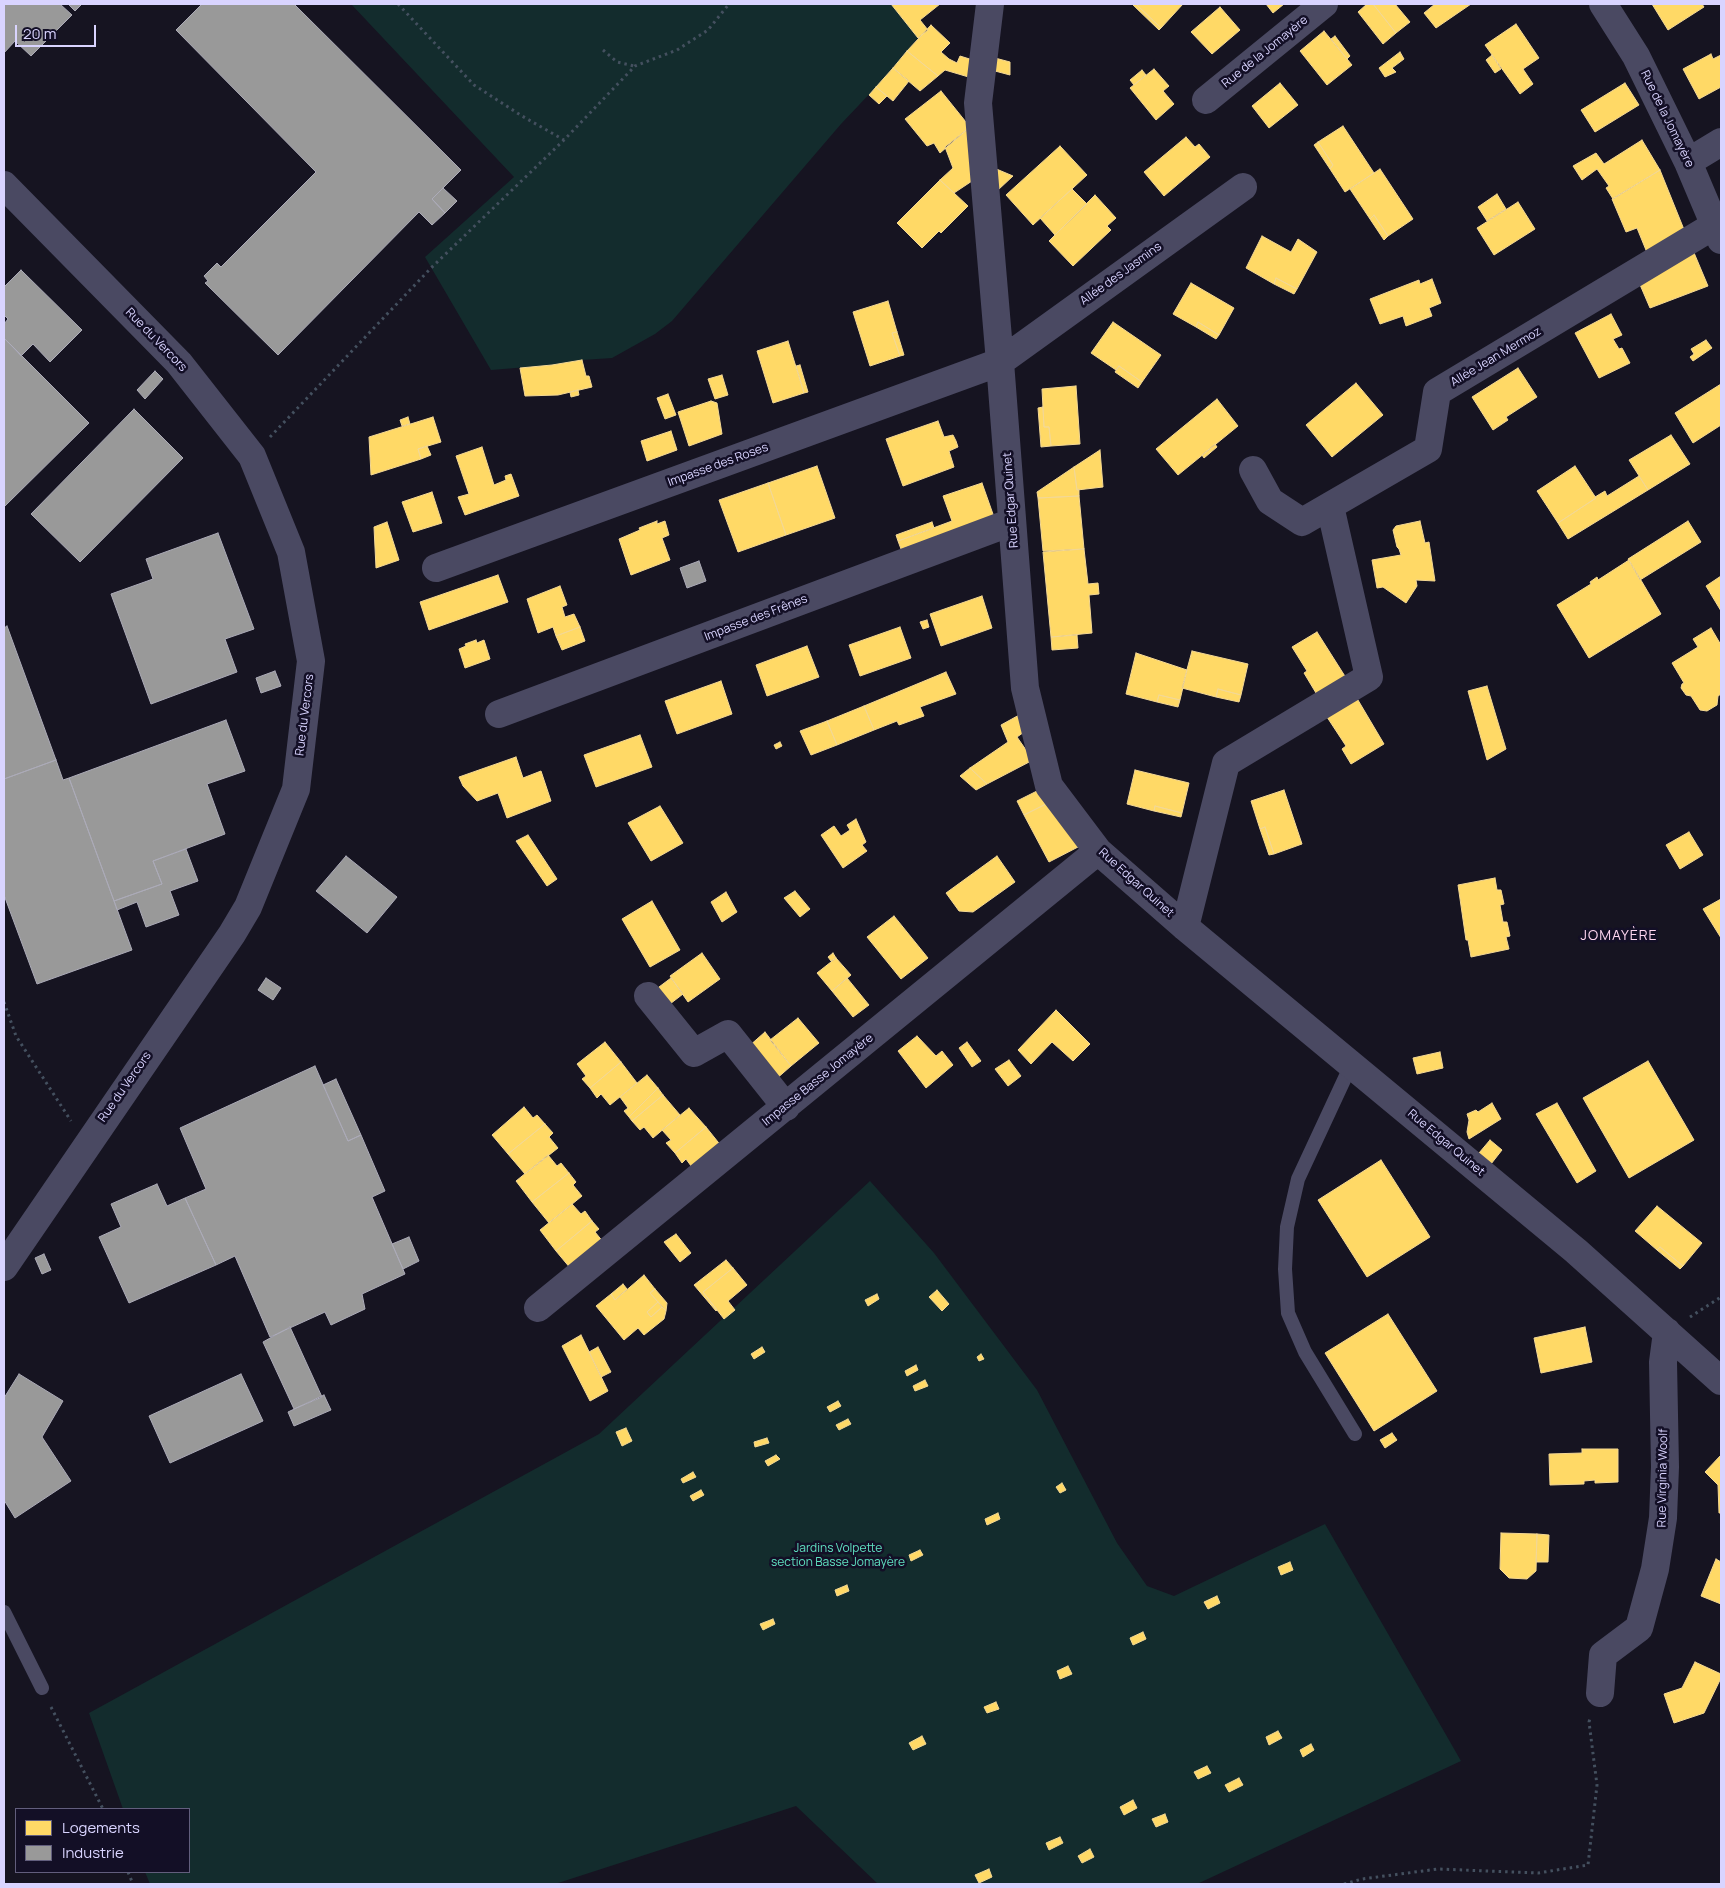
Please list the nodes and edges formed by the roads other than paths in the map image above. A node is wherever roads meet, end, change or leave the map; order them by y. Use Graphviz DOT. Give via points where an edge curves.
graph roads {
  1 [pos="990,4"];
  2 [pos="1324,4"];
  3 [pos="1603,4"];
  4 [pos="1206,100"];
  5 [pos="1721,142"];
  6 [pos="1688,162"];
  7 [pos="4,185"];
  8 [pos="1243,187"];
  9 [pos="1718,232"];
  10 [pos="1000,362"];
  11 [pos="1253,470"];
  12 [pos="1330,506"];
  13 [pos="1012,522"];
  14 [pos="436,568"];
  15 [pos="499,714"];
  16 [pos="1098,851"];
  17 [pos="1185,927"];
  18 [pos="648,996"];
  19 [pos="1351,1065"];
  20 [pos="786,1106"];
  21 [pos="4,1267"];
  22 [pos="538,1308"];
  23 [pos="1667,1332"];
  24 [pos="1721,1381"];
  25 [pos="1355,1434"];
  26 [pos="4,1612"];
  27 [pos="42,1688"];
  28 [pos="1600,1693"];
  1 -- 10 [label="street, Rue Edgar Quinet" via="978,103"];
  2 -- 4 [label="street, Rue de la Jomayère"];
  3 -- 6 [label="street, Rue de la Jomayère" via="1636,56"];
  5 -- 6 [label="street"];
  6 -- 9 [label="street, Rue de la Jomayère"];
  7 -- 21 [label="street, Rue du Vercors" via="180,363 252,456 291,552 311,661 296,789 248,907"];
  8 -- 10 [label="street, Allée des Jasmins"];
  9 -- 12 [label="street, Allée Jean Mermoz" via="1437,392 1428,449"];
  10 -- 13 [label="street, Rue Edgar Quinet"];
  10 -- 14 [label="street, Impasse des Roses"];
  11 -- 12 [label="street, Allée Jean Mermoz" via="1270,501 1302,522"];
  12 -- 17 [label="street" via="1369,677 1226,763"];
  13 -- 15 [label="street, Impasse des Frênes"];
  13 -- 16 [label="street, Rue Edgar Quinet" via="1025,688 1049,786"];
  16 -- 17 [label="street, Rue Edgar Quinet"];
  16 -- 20 [label="street, Impasse Basse Jomayère"];
  17 -- 19 [label="street, Rue Edgar Quinet"];
  18 -- 20 [label="street" via="694,1054 728,1034"];
  19 -- 23 [label="street, Rue Edgar Quinet" via="1576,1251"];
  19 -- 25 [label="lane" via="1298,1179 1287,1227 1285,1269 1288,1313 1306,1352"];
  20 -- 22 [label="street, Impasse Basse Jomayère"];
  23 -- 24 [label="street, Rue Edgar Quinet"];
  23 -- 28 [label="street, Rue Virginia Woolf" via="1663,1362 1664,1518 1656,1569 1639,1628 1603,1655"];
  26 -- 27 [label="lane"];
}
